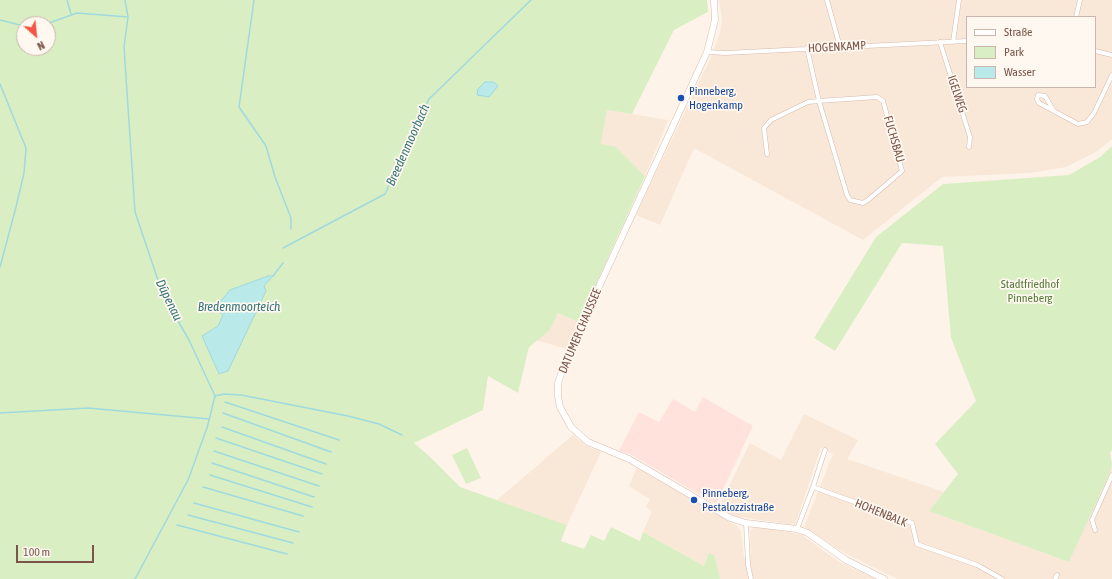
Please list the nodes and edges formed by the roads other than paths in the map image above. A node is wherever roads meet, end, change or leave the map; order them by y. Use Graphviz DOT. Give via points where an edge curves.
graph roads {
  1 [pos="714,0"];
  2 [pos="827,0"];
  3 [pos="959,0"];
  4 [pos="1080,0"];
  5 [pos="1076,16"];
  6 [pos="940,42"];
  7 [pos="953,42"];
  8 [pos="966,42"];
  9 [pos="840,47"];
  10 [pos="807,48"];
  11 [pos="1096,51"];
  12 [pos="707,52"];
  13 [pos="1112,55"];
  14 [pos="1112,76"];
  15 [pos="819,101"];
  16 [pos="1054,112"];
  17 [pos="969,147"];
  18 [pos="767,154"];
  19 [pos="825,450"];
  20 [pos="1112,475"];
  21 [pos="813,487"];
  22 [pos="746,522"];
  23 [pos="797,529"];
  24 [pos="1095,530"];
  25 [pos="752,579"];
  26 [pos="884,579"];
  27 [pos="1002,579"];
  1 -- 12 [label="street, DATUMER CHAUSSEE" via="715,20"];
  2 -- 9 [label="street"];
  3 -- 7 [label="street"];
  4 -- 5 [label="street"];
  6 -- 7 [label="street, HOGENKAMP"];
  6 -- 9 [label="street, HOGENKAMP"];
  6 -- 17 [label="street, IGELWEG" via="970,137"];
  7 -- 8 [label="street, HOGENKAMP"];
  9 -- 10 [label="street, HOGENKAMP"];
  10 -- 12 [label="street, HOGENKAMP"];
  10 -- 15 [label="street, FUCHSBAU"];
  11 -- 13 [label="street"];
  12 -- 22 [label="street, DATUMER CHAUSSEE" via="591,304 562,371 558,383 558,396 565,418 579,436 628,459 730,518"];
  14 -- 16 [label="street" via="1087,122 1078,124"];
  15 -- 15 [label="street, FUCHSBAU" via="846,195 850,200 863,203 902,171 883,102 877,96"];
  15 -- 18 [label="street, FUCHSBAU" via="808,102 766,123 764,134"];
  16 -- 16 [label="street" via="1045,96 1038,96 1039,103"];
  19 -- 21 [label="street"];
  20 -- 24 [label="street" via="1092,520"];
  21 -- 23 [label="street"];
  21 -- 27 [label="street, HOHENBALK" via="912,523 917,544 977,565"];
  22 -- 23 [label="street, DATUMER CHAUSSEE"];
  22 -- 25 [label="street" via="748,565"];
  23 -- 26 [label="street, DATUMER CHAUSSEE" via="808,533 846,560"];
}
